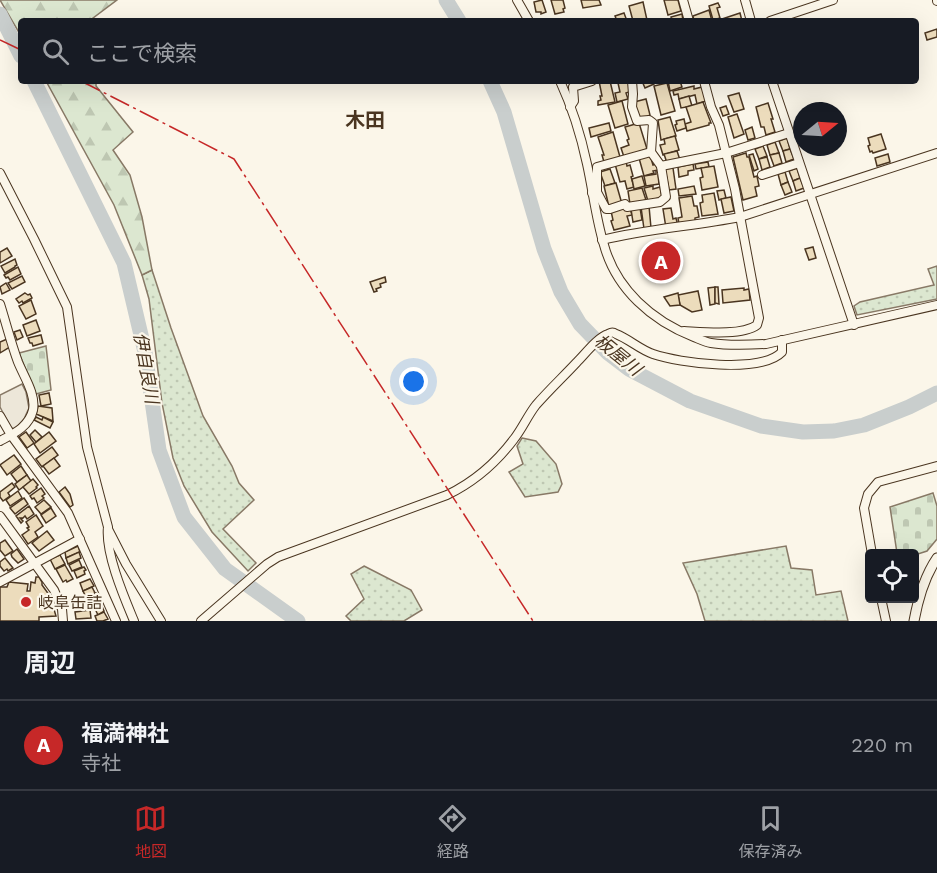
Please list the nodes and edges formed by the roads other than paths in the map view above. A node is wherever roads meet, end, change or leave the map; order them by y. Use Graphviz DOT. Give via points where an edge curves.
graph roads {
  1 [pos="517,0"];
  2 [pos="683,0"];
  3 [pos="745,0"];
  4 [pos="833,0"];
  5 [pos="527,18"];
  6 [pos="687,18"];
  7 [pos="751,18"];
  8 [pos="779,18"];
  9 [pos="561,84"];
  10 [pos="582,84"];
  11 [pos="632,84"];
  12 [pos="705,84"];
  13 [pos="773,84"];
  14 [pos="570,107"];
  15 [pos="789,133"];
  16 [pos="651,152"];
  17 [pos="726,153"];
  18 [pos="937,153"];
  19 [pos="799,163"];
  20 [pos="662,166"];
  21 [pos="0,173"];
  22 [pos="762,175"];
  23 [pos="595,193"];
  24 [pos="810,194"];
  25 [pos="740,217"];
  26 [pos="602,240"];
  27 [pos="0,304"];
  28 [pos="937,305"];
  29 [pos="854,325"];
  30 [pos="680,332"];
  31 [pos="782,340"];
  32 [pos="0,416"];
  33 [pos="11,435"];
  34 [pos="0,441"];
  35 [pos="937,466"];
  36 [pos="0,516"];
  37 [pos="108,527"];
  38 [pos="80,539"];
  39 [pos="871,549"];
  40 [pos="937,558"];
  41 [pos="35,563"];
  42 [pos="0,582"];
  43 [pos="882,603"];
  44 [pos="63,621"];
  45 [pos="116,621"];
  46 [pos="134,621"];
  47 [pos="160,621"];
  48 [pos="201,621"];
  49 [pos="886,621"];
  50 [pos="914,621"];
  1 -- 5 [label="street"];
  2 -- 6 [label="street"];
  3 -- 7 [label="street"];
  4 -- 8 [label="street"];
  9 -- 14 [label="street"];
  10 -- 14 [label="street" via="573,87 574,101"];
  11 -- 16 [label="street" via="636,121 652,123"];
  12 -- 17 [label="street"];
  13 -- 15 [label="street"];
  14 -- 23 [label="street"];
  15 -- 17 [label="street"];
  15 -- 19 [label="street"];
  16 -- 20 [label="street"];
  16 -- 23 [label="street" via="597,167"];
  17 -- 20 [label="street"];
  17 -- 25 [label="street"];
  18 -- 24 [label="street"];
  19 -- 22 [label="street"];
  19 -- 24 [label="street"];
  20 -- 23 [label="street" via="666,197 660,202 606,209"];
  21 -- 37 [label="street" via="67,308 87,447"];
  23 -- 26 [label="street"];
  24 -- 25 [label="street"];
  24 -- 29 [label="street"];
  25 -- 26 [label="street"];
  25 -- 30 [label="street" via="759,318 757,325 753,329 722,333"];
  26 -- 30 [label="street" via="617,274 639,303"];
  27 -- 33 [label="street" via="33,403 28,422"];
  28 -- 29 [label="street"];
  29 -- 31 [label="street"];
  30 -- 31 [label="street" via="710,343 747,345"];
  31 -- 48 [label="street" via="782,352 774,357 744,364 718,364 668,358 612,332 536,405 499,456 462,488 278,557"];
  32 -- 33 [label="street"];
  33 -- 34 [label="street"];
  33 -- 38 [label="street" via="68,513"];
  35 -- 39 [label="street" via="878,482 868,494 864,508"];
  36 -- 41 [label="street"];
  37 -- 46 [label="street" via="107,538"];
  37 -- 47 [label="street"];
  38 -- 41 [label="street"];
  38 -- 45 [label="street"];
  40 -- 50 [label="street" via="920,594"];
  41 -- 42 [label="street"];
  41 -- 44 [label="street" via="59,599"];
  43 -- 49 [label="street"];
}
